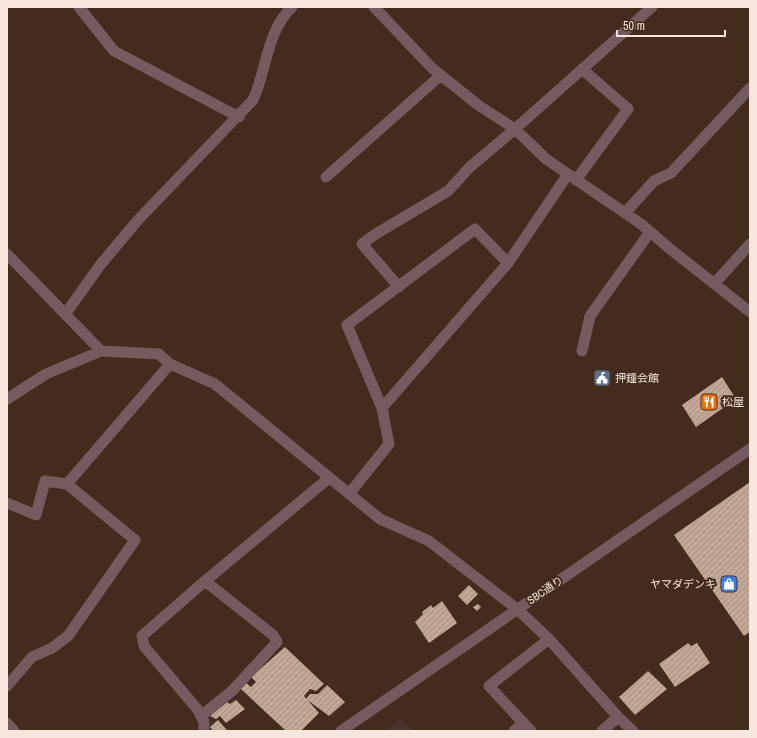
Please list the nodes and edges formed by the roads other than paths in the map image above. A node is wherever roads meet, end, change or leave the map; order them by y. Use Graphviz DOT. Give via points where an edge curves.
graph roads {
  1 [pos="79,7"];
  2 [pos="292,7"];
  3 [pos="374,7"];
  4 [pos="652,7"];
  5 [pos="582,69"];
  6 [pos="441,75"];
  7 [pos="750,88"];
  8 [pos="239,117"];
  9 [pos="515,129"];
  10 [pos="326,177"];
  11 [pos="572,177"];
  12 [pos="625,213"];
  13 [pos="650,232"];
  14 [pos="750,244"];
  15 [pos="7,254"];
  16 [pos="508,263"];
  17 [pos="714,284"];
  18 [pos="399,287"];
  19 [pos="750,312"];
  20 [pos="66,313"];
  21 [pos="101,351"];
  22 [pos="582,351"];
  23 [pos="170,364"];
  24 [pos="7,399"];
  25 [pos="382,408"];
  26 [pos="750,449"];
  27 [pos="329,478"];
  28 [pos="67,484"];
  29 [pos="349,494"];
  30 [pos="7,503"];
  31 [pos="204,581"];
  32 [pos="517,609"];
  33 [pos="549,639"];
  34 [pos="7,686"];
  35 [pos="201,716"];
  36 [pos="618,717"];
  37 [pos="7,724"];
  38 [pos="527,727"];
  39 [pos="14,731"];
  40 [pos="204,731"];
  41 [pos="341,731"];
  42 [pos="514,731"];
  43 [pos="602,731"];
  44 [pos="633,731"];
  1 -- 8 [label="street" via="114,52"];
  2 -- 8 [label="street" via="274,32 257,91"];
  3 -- 6 [label="street"];
  4 -- 5 [label="street"];
  5 -- 9 [label="street"];
  5 -- 11 [label="street" via="628,109"];
  6 -- 9 [label="street" via="478,105"];
  6 -- 10 [label="street"];
  7 -- 12 [label="street" via="671,173 654,181"];
  8 -- 20 [label="street" via="138,220 101,264"];
  9 -- 11 [label="street" via="546,160"];
  9 -- 18 [label="street" via="470,167 448,191 362,244"];
  11 -- 12 [label="street"];
  11 -- 16 [label="street"];
  12 -- 13 [label="street"];
  13 -- 17 [label="street"];
  13 -- 22 [label="street" via="590,316"];
  14 -- 17 [label="street"];
  15 -- 20 [label="street"];
  16 -- 18 [label="street" via="475,229"];
  16 -- 25 [label="street"];
  17 -- 19 [label="street"];
  18 -- 25 [label="street" via="347,325"];
  20 -- 21 [label="street"];
  21 -- 23 [label="street" via="159,354"];
  21 -- 24 [label="street" via="46,374"];
  23 -- 27 [label="street" via="215,384"];
  23 -- 28 [label="street"];
  25 -- 29 [label="street" via="389,444"];
  26 -- 32 [label="street, SBC通り"];
  27 -- 29 [label="street"];
  27 -- 31 [label="street"];
  28 -- 30 [label="street" via="45,480 36,515"];
  28 -- 34 [label="street" via="136,540 68,636 52,648 32,657"];
  29 -- 32 [label="street" via="380,519 429,541"];
  31 -- 35 [label="street" via="142,636 144,646 176,682"];
  31 -- 35 [label="street" via="273,635 277,642 232,691"];
  32 -- 33 [label="street"];
  32 -- 41 [label="street, SBC通り"];
  33 -- 36 [label="street"];
  33 -- 38 [label="street" via="489,686"];
  35 -- 40 [label="street"];
  36 -- 43 [label="street"];
  36 -- 44 [label="street"];
  37 -- 39 [label="street"];
  38 -- 42 [label="street"];
}
